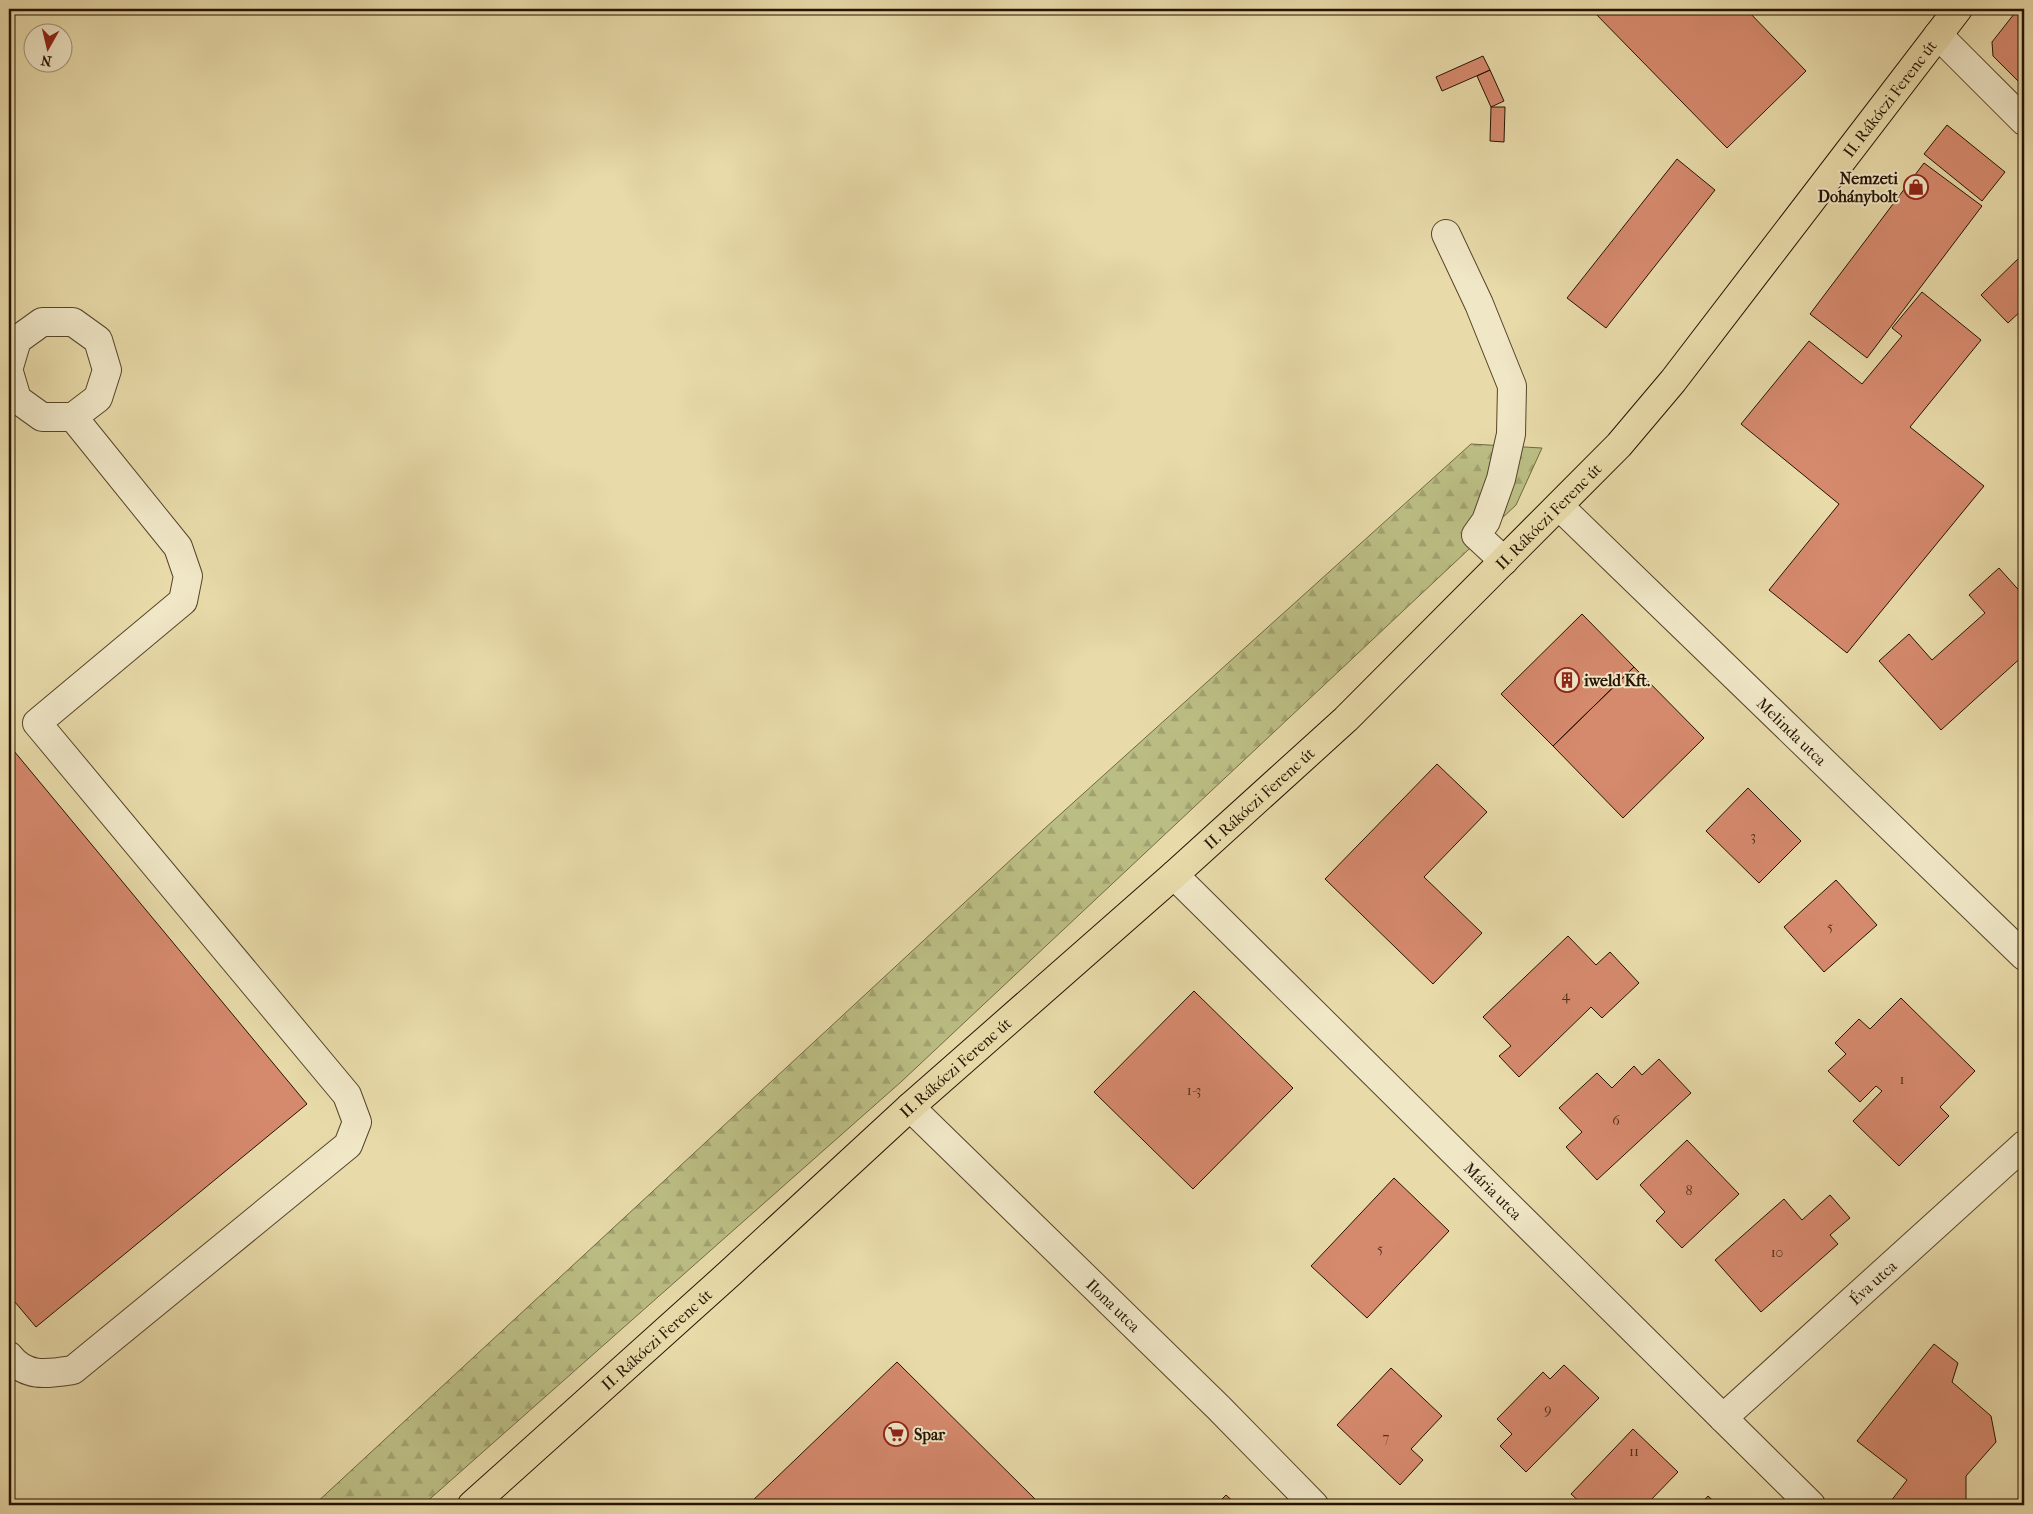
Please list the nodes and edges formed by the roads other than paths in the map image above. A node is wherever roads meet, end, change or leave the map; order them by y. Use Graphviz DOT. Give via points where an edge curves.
graph roads {
  1 [pos="1958,9"];
  2 [pos="1938,35"];
  3 [pos="2024,121"];
  4 [pos="1446,234"];
  5 [pos="9,367"];
  6 [pos="9,372"];
  7 [pos="13,402"];
  8 [pos="73,417"];
  9 [pos="1559,506"];
  10 [pos="1504,561"];
  11 [pos="1174,875"];
  12 [pos="2024,956"];
  13 [pos="910,1107"];
  14 [pos="2024,1145"];
  15 [pos="9,1356"];
  16 [pos="1723,1418"];
  17 [pos="472,1505"];
  18 [pos="1314,1505"];
  19 [pos="1811,1505"];
  1 -- 2 [label="main road, II. Rákóczi Ferenc út"];
  2 -- 3 [label="street"];
  2 -- 9 [label="main road, II. Rákóczi Ferenc út" via="1673,381 1619,445"];
  4 -- 10 [label="street" via="1512,386 1511,434 1501,479 1486,521 1476,535"];
  5 -- 8 [label="street" via="17,340 42,322 73,322 98,340 107,370 98,398"];
  6 -- 7 [label="street"];
  7 -- 8 [label="street" via="42,417"];
  8 -- 15 [label="street" via="178,547 188,576 183,601 37,723 347,1095 357,1122 348,1145 73,1370 42,1374 17,1367"];
  9 -- 10 [label="main road, II. Rákóczi Ferenc út"];
  9 -- 12 [label="street, Melinda utca"];
  10 -- 11 [label="main road, II. Rákóczi Ferenc út" via="1346,719"];
  11 -- 13 [label="main road, II. Rákóczi Ferenc út"];
  11 -- 16 [label="street, Mária utca"];
  13 -- 17 [label="main road, II. Rákóczi Ferenc út"];
  13 -- 18 [label="street, Ilona utca"];
  14 -- 16 [label="street, Éva utca"];
  16 -- 19 [label="street, Mária utca"];
}
